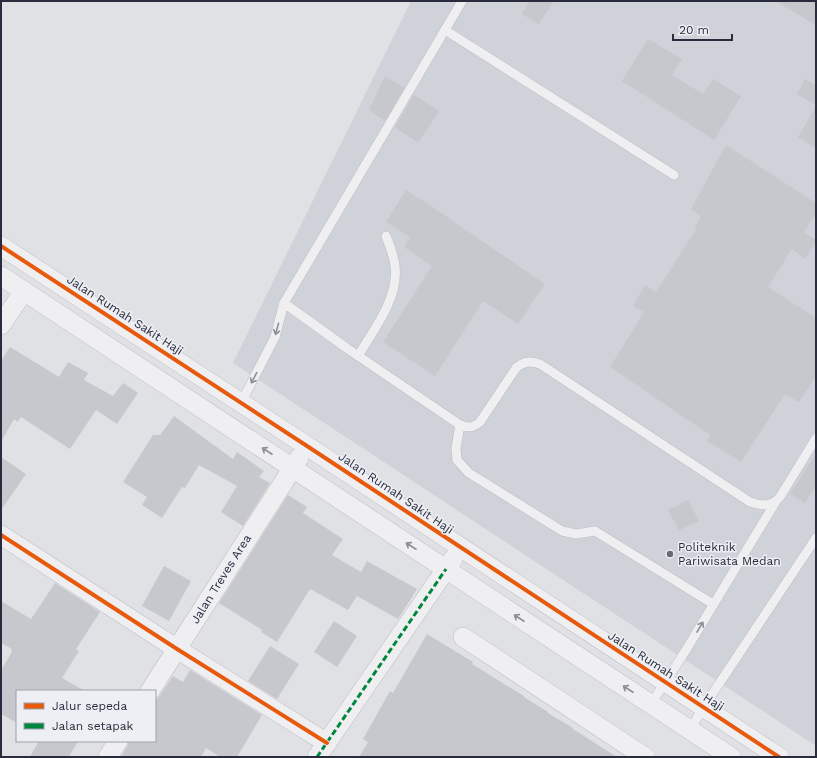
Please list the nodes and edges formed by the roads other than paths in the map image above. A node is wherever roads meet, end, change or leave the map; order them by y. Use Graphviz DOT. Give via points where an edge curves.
graph roads {
  1 [pos="462,1"];
  2 [pos="445,30"];
  3 [pos="674,175"];
  4 [pos="386,236"];
  5 [pos="1,246"];
  6 [pos="1,276"];
  7 [pos="24,291"];
  8 [pos="284,303"];
  9 [pos="1,325"];
  10 [pos="358,356"];
  11 [pos="241,403"];
  12 [pos="227,425"];
  13 [pos="460,425"];
  14 [pos="816,438"];
  15 [pos="306,446"];
  16 [pos="292,468"];
  17 [pos="775,503"];
  18 [pos="1,535"];
  19 [pos="816,538"];
  20 [pos="461,548"];
  21 [pos="446,569"];
  22 [pos="714,604"];
  23 [pos="463,637"];
  24 [pos="177,649"];
  25 [pos="666,682"];
  26 [pos="151,690"];
  27 [pos="651,704"];
  28 [pos="703,708"];
  29 [pos="690,730"];
  30 [pos="117,742"];
  31 [pos="322,750"];
  32 [pos="108,757"];
  33 [pos="645,757"];
  34 [pos="731,757"];
  35 [pos="779,757"];
  1 -- 2 [label="lane"];
  2 -- 3 [label="lane"];
  2 -- 8 [label="lane"];
  4 -- 10 [label="lane" via="395,265 393,291 389,304"];
  5 -- 11 [label="street, Jalan Rumah Sakit Haji"];
  6 -- 7 [label="street"];
  7 -- 9 [label="street"];
  7 -- 12 [label="street"];
  8 -- 10 [label="lane"];
  8 -- 11 [label="lane, one-way" via="275,337"];
  10 -- 13 [label="lane"];
  11 -- 12 [label="street"];
  11 -- 15 [label="street, Jalan Rumah Sakit Haji"];
  16 -- 12 [label="street, one-way"];
  13 -- 17 [label="lane" via="468,428 480,422 516,368 520,364 534,362 750,502 768,505"];
  13 -- 22 [label="lane" via="456,448 457,460 469,473 562,531 576,534 595,531"];
  14 -- 17 [label="lane"];
  15 -- 16 [label="street, Jalan Treves Area"];
  15 -- 20 [label="street, Jalan Rumah Sakit Haji"];
  21 -- 16 [label="street, one-way"];
  16 -- 24 [label="street, Jalan Treves Area"];
  17 -- 22 [label="lane"];
  18 -- 24 [label="street"];
  19 -- 28 [label="lane"];
  20 -- 21 [label="street"];
  20 -- 25 [label="street, Jalan Rumah Sakit Haji"];
  27 -- 21 [label="street, one-way"];
  21 -- 31 [label="street"];
  25 -- 22 [label="lane, one-way"];
  23 -- 33 [label="street"];
  24 -- 26 [label="street, Jalan Treves Area"];
  24 -- 31 [label="street"];
  25 -- 27 [label="lane"];
  25 -- 28 [label="street, Jalan Rumah Sakit Haji"];
  27 -- 29 [label="street"];
  28 -- 29 [label="lane"];
  28 -- 35 [label="street, Jalan Rumah Sakit Haji"];
  29 -- 34 [label="street"];
  30 -- 32 [label="street"];
}
